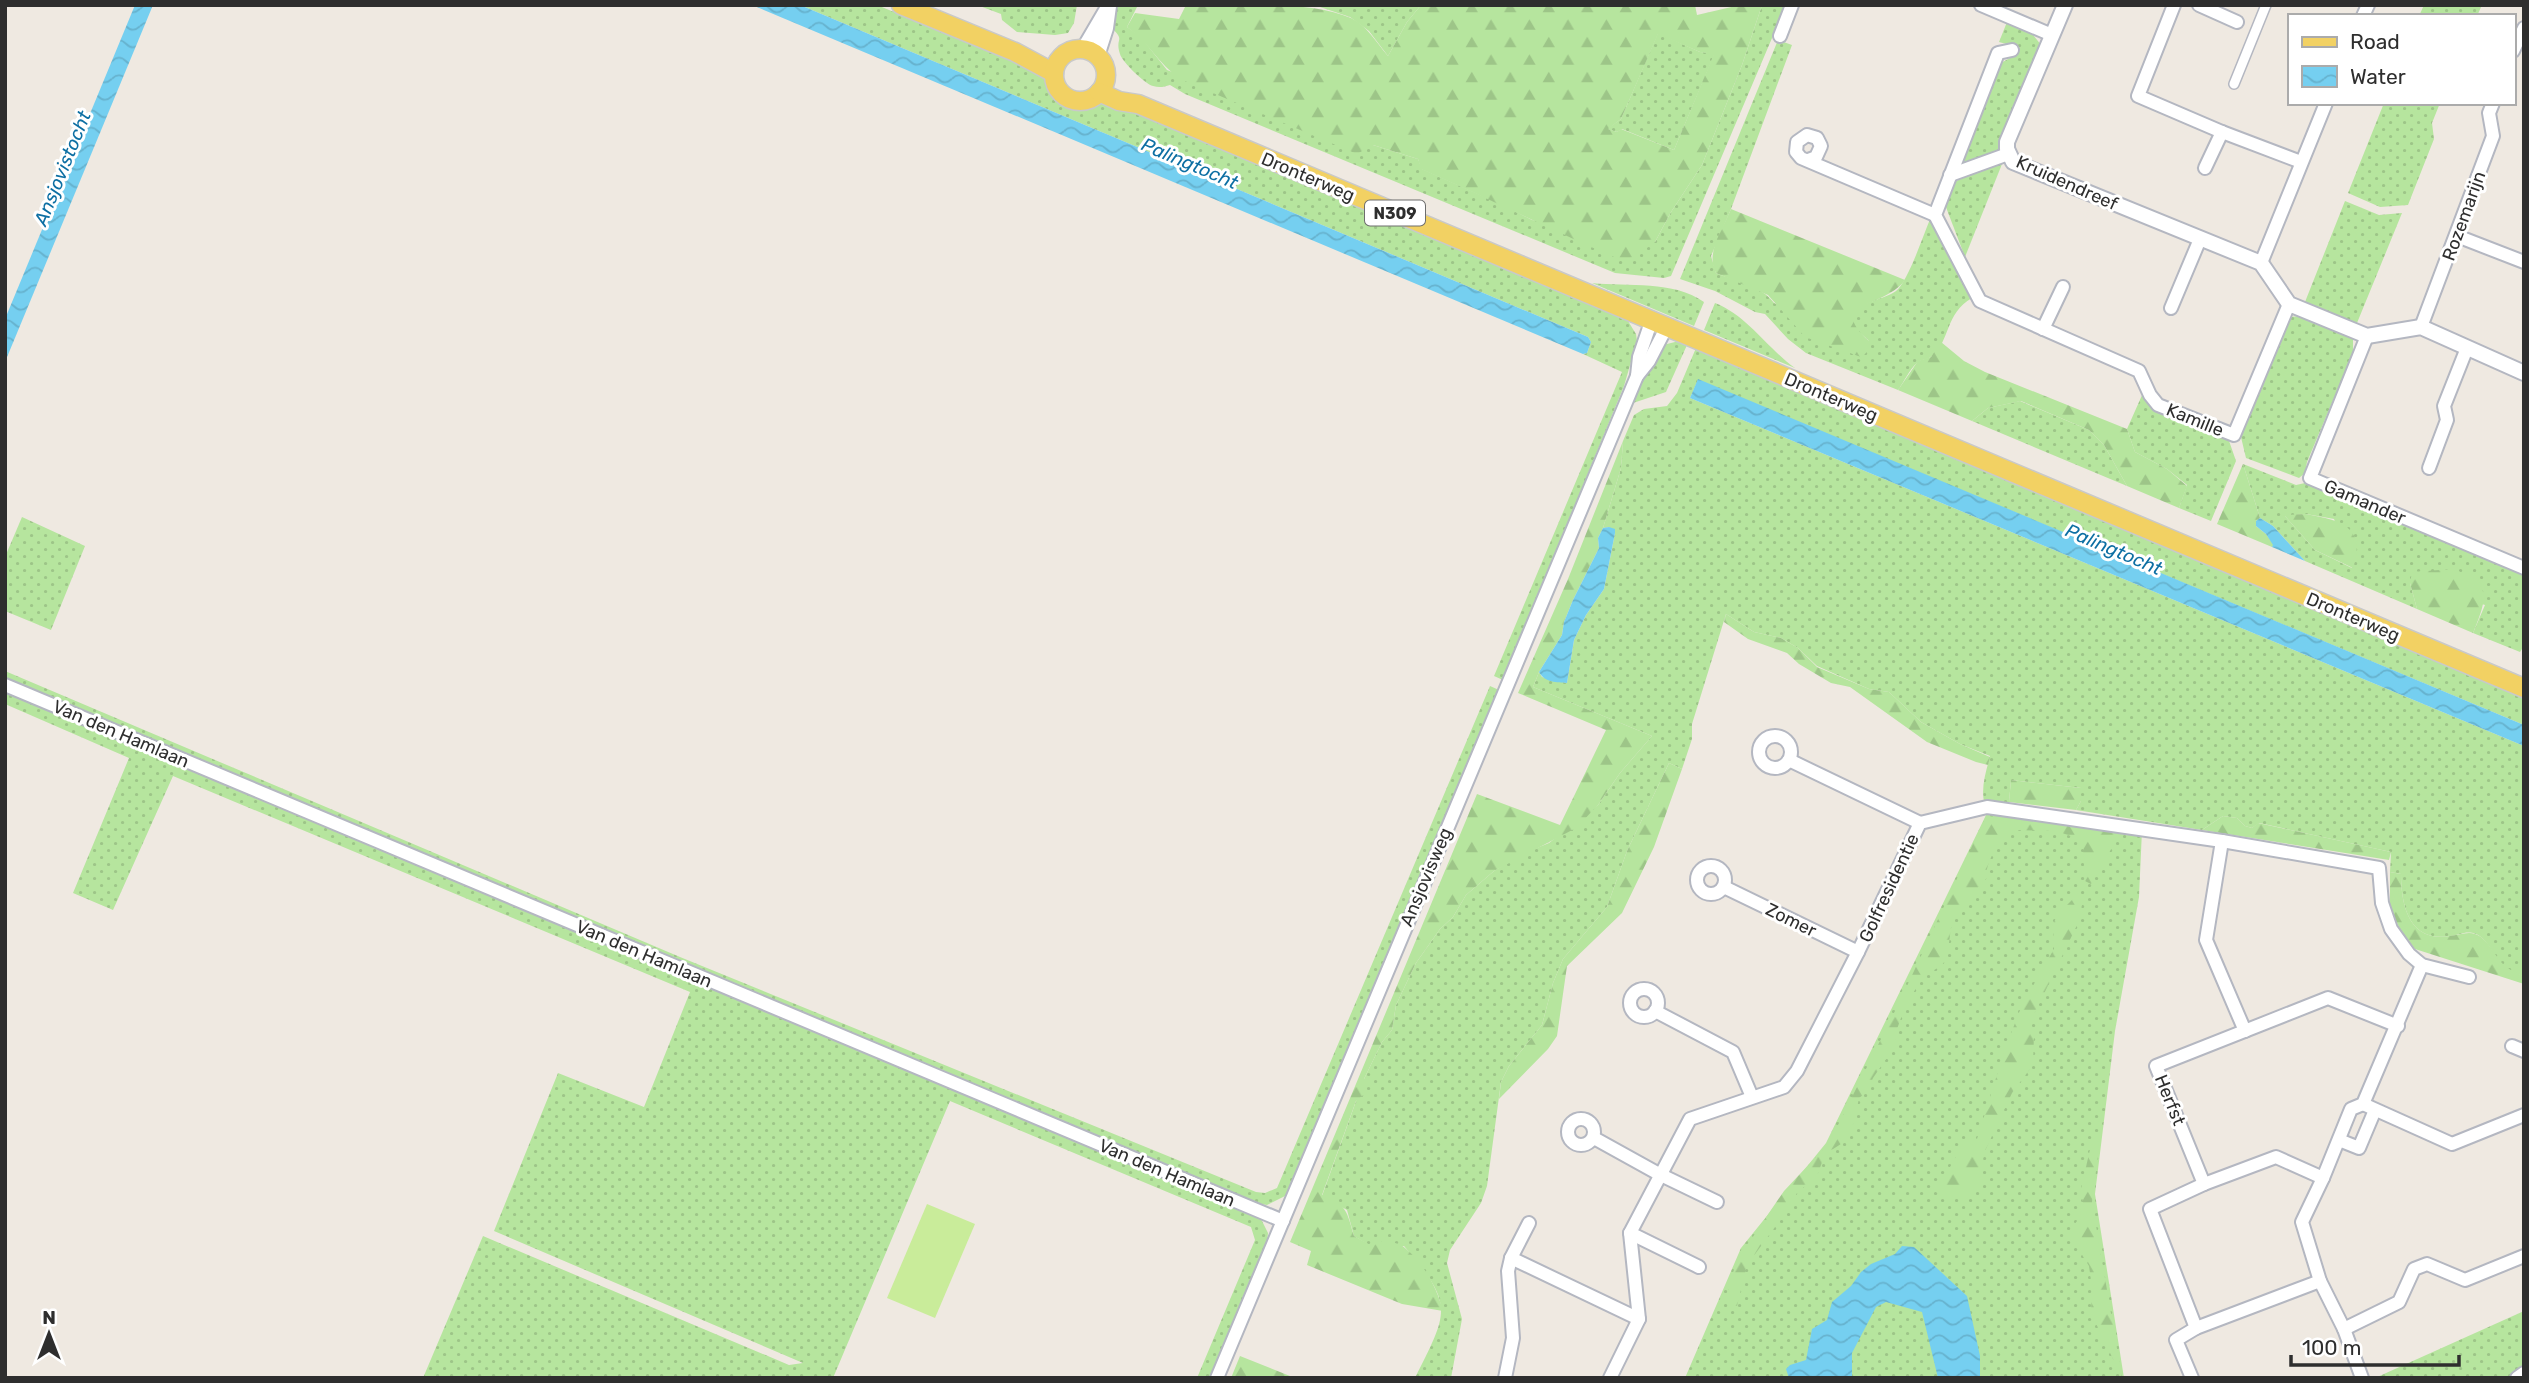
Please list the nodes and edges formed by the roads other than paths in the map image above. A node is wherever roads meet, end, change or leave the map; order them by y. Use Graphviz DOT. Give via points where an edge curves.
graph roads {
  1 [pos="901,5"];
  2 [pos="1792,5"];
  3 [pos="1981,5"];
  4 [pos="2065,5"];
  5 [pos="2174,5"];
  6 [pos="2199,5"];
  7 [pos="2266,5"];
  8 [pos="1109,6"];
  9 [pos="2237,22"];
  10 [pos="2524,29"];
  11 [pos="2052,35"];
  12 [pos="1780,36"];
  13 [pos="2515,47"];
  14 [pos="2012,50"];
  15 [pos="1090,53"];
  16 [pos="1057,66"];
  17 [pos="2234,84"];
  18 [pos="1102,85"];
  19 [pos="2325,105"];
  20 [pos="2492,105"];
  21 [pos="2222,132"];
  22 [pos="2008,154"];
  23 [pos="1808,160"];
  24 [pos="2301,162"];
  25 [pos="2205,168"];
  26 [pos="1950,175"];
  27 [pos="1935,215"];
  28 [pos="2457,236"];
  29 [pos="2200,239"];
  30 [pos="2524,262"];
  31 [pos="2261,263"];
  32 [pos="2063,287"];
  33 [pos="2289,304"];
  34 [pos="2171,309"];
  35 [pos="1658,325"];
  36 [pos="2421,327"];
  37 [pos="2043,329"];
  38 [pos="2367,336"];
  39 [pos="2467,348"];
  40 [pos="2524,373"];
  41 [pos="2429,468"];
  42 [pos="2524,568"];
  43 [pos="5,685"];
  44 [pos="2524,688"];
  45 [pos="1789,760"];
  46 [pos="1920,822"];
  47 [pos="2222,841"];
  48 [pos="1724,887"];
  49 [pos="1858,953"];
  50 [pos="2422,965"];
  51 [pos="2469,977"];
  52 [pos="1655,1011"];
  53 [pos="2398,1026"];
  54 [pos="2245,1031"];
  55 [pos="1752,1097"];
  56 [pos="2369,1107"];
  57 [pos="2524,1115"];
  58 [pos="1594,1138"];
  59 [pos="2339,1140"];
  60 [pos="1659,1174"];
  61 [pos="2323,1178"];
  62 [pos="2204,1184"];
  63 [pos="1717,1202"];
  64 [pos="1283,1221"];
  65 [pos="1529,1223"];
  66 [pos="1630,1233"];
  67 [pos="2524,1255"];
  68 [pos="1511,1258"];
  69 [pos="1699,1267"];
  70 [pos="2320,1281"];
  71 [pos="1639,1319"];
  72 [pos="2196,1328"];
  73 [pos="2344,1329"];
  74 [pos="2524,1373"];
  75 [pos="1217,1378"];
  76 [pos="1505,1378"];
  77 [pos="1610,1378"];
  78 [pos="2192,1378"];
  79 [pos="2362,1378"];
  80 [pos="2517,1378"];
  1 -- 16 [label="main road"];
  2 -- 12 [label="street"];
  3 -- 11 [label="street"];
  4 -- 11 [label="street, Kruidendreef"];
  5 -- 21 [label="street" via="2138,96"];
  6 -- 9 [label="street"];
  7 -- 17 [label="street"];
  8 -- 15 [label="street" via="1096,24"];
  10 -- 13 [label="street"];
  11 -- 22 [label="street, Kruidendreef" via="2007,142"];
  14 -- 26 [label="street" via="1998,53"];
  15 -- 16 [label="main road" via="1070,51"];
  15 -- 18 [label="main road" via="1104,66"];
  16 -- 18 [label="main road" via="1058,88 1069,99 1085,100"];
  18 -- 35 [label="main road, Dronterweg / N309"];
  19 -- 24 [label="street"];
  20 -- 28 [label="street, Rozemarijn" via="2493,136"];
  21 -- 24 [label="street"];
  21 -- 25 [label="street"];
  22 -- 26 [label="street"];
  22 -- 29 [label="street, Kruidendreef" via="2012,162 2027,169"];
  23 -- 27 [label="street"];
  24 -- 31 [label="street"];
  26 -- 27 [label="street"];
  27 -- 37 [label="street, Kamille" via="1979,301"];
  28 -- 30 [label="street"];
  28 -- 36 [label="street, Rozemarijn"];
  29 -- 31 [label="street, Kruidendreef"];
  29 -- 34 [label="street"];
  31 -- 33 [label="street"];
  32 -- 37 [label="street"];
  33 -- 37 [label="street, Kamille" via="2234,435 2158,405 2139,371"];
  33 -- 38 [label="street"];
  35 -- 44 [label="main road, Dronterweg / N309"];
  35 -- 64 [label="street, Ansjovisweg" via="1648,361 1637,376"];
  36 -- 38 [label="street"];
  36 -- 39 [label="street"];
  38 -- 42 [label="street, Gamander" via="2310,478"];
  39 -- 40 [label="street"];
  39 -- 41 [label="street" via="2444,406 2447,420"];
  43 -- 64 [label="street, Van den Hamlaan"];
  45 -- 46 [label="street"];
  46 -- 47 [label="street, Golfresidentie" via="1987,807"];
  46 -- 49 [label="street, Golfresidentie"];
  47 -- 50 [label="street, Golfresidentie" via="2379,868 2382,903 2391,929"];
  47 -- 54 [label="street" via="2206,940"];
  48 -- 49 [label="street, Zomer"];
  49 -- 55 [label="street, Golfresidentie" via="1797,1071 1784,1087"];
  50 -- 51 [label="street"];
  50 -- 53 [label="street"];
  52 -- 55 [label="street" via="1733,1052"];
  53 -- 54 [label="street, Herfst" via="2328,998"];
  53 -- 56 [label="street"];
  54 -- 62 [label="street, Herfst" via="2156,1066"];
  55 -- 60 [label="street, Golfresidentie" via="1689,1119"];
  56 -- 57 [label="street" via="2452,1144"];
  56 -- 59 [label="street" via="2351,1110"];
  56 -- 59 [label="street" via="2358,1148"];
  58 -- 60 [label="street"];
  59 -- 61 [label="street"];
  60 -- 63 [label="street"];
  60 -- 66 [label="street, Golfresidentie"];
  61 -- 62 [label="street" via="2276,1157"];
  61 -- 70 [label="street" via="2302,1222"];
  62 -- 72 [label="street" via="2150,1209"];
  64 -- 75 [label="street, Ansjovisweg"];
  65 -- 68 [label="street"];
  66 -- 69 [label="street"];
  66 -- 71 [label="street"];
  67 -- 73 [label="street" via="2465,1280 2427,1264 2414,1269 2399,1302"];
  68 -- 71 [label="street"];
  68 -- 76 [label="street" via="1513,1338"];
  70 -- 72 [label="street"];
  70 -- 73 [label="street"];
  71 -- 77 [label="street"];
  72 -- 78 [label="street" via="2176,1340"];
  73 -- 79 [label="street"];
  74 -- 80 [label="street"];
}
